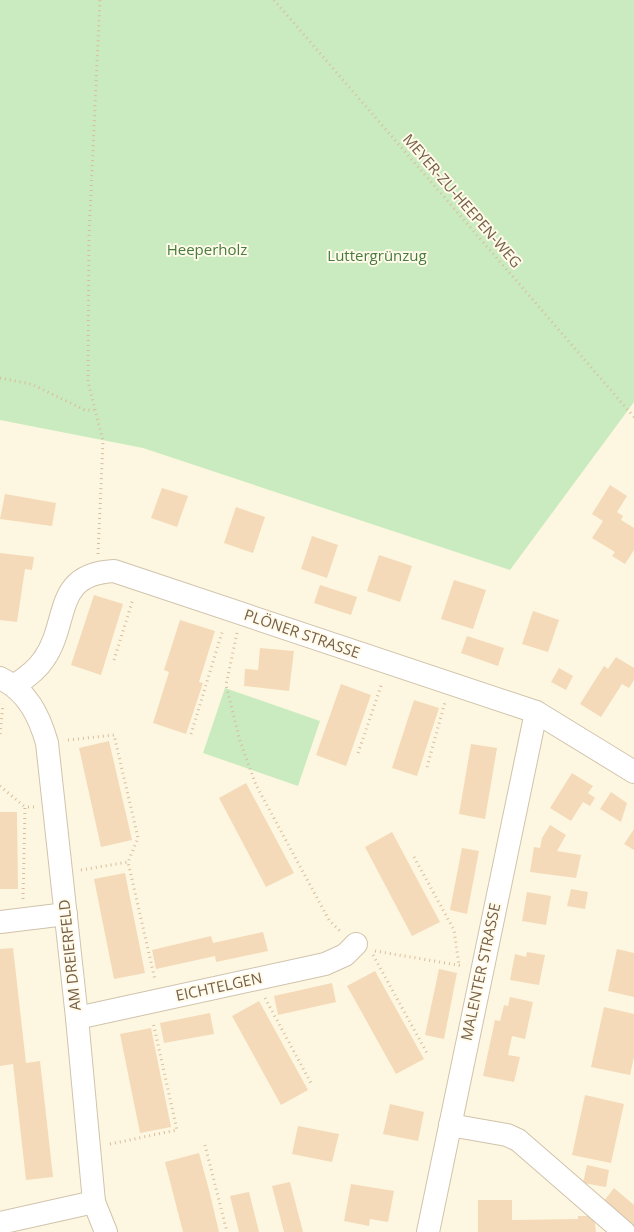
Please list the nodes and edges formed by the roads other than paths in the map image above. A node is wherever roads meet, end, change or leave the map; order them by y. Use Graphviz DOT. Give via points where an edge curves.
graph roads {
  1 [pos="8,682"];
  2 [pos="536,712"];
  3 [pos="634,772"];
  4 [pos="66,914"];
  5 [pos="0,922"];
  6 [pos="356,944"];
  7 [pos="77,1018"];
  8 [pos="450,1125"];
  9 [pos="94,1202"];
  10 [pos="0,1223"];
  11 [pos="106,1232"];
  12 [pos="428,1232"];
  13 [pos="624,1232"];
  1 -- 2 [label="street, PLÖNER STRASSE" via="31,674 44,659 68,596 84,576 114,572"];
  1 -- 4 [label="street, AM DREIERFELD" via="31,704 47,743"];
  2 -- 3 [label="street, PLÖNER STRASSE"];
  2 -- 8 [label="street, MALENTER STRASSE"];
  4 -- 5 [label="street"];
  4 -- 7 [label="street, AM DREIERFELD"];
  6 -- 7 [label="street, EICHTELGEN" via="345,955 325,964"];
  7 -- 9 [label="street, AM DREIERFELD"];
  8 -- 12 [label="street, MALENTER STRASSE"];
  8 -- 13 [label="street" via="507,1135 518,1140"];
  9 -- 10 [label="street"];
  9 -- 11 [label="street, AM DREIERFELD"];
}
